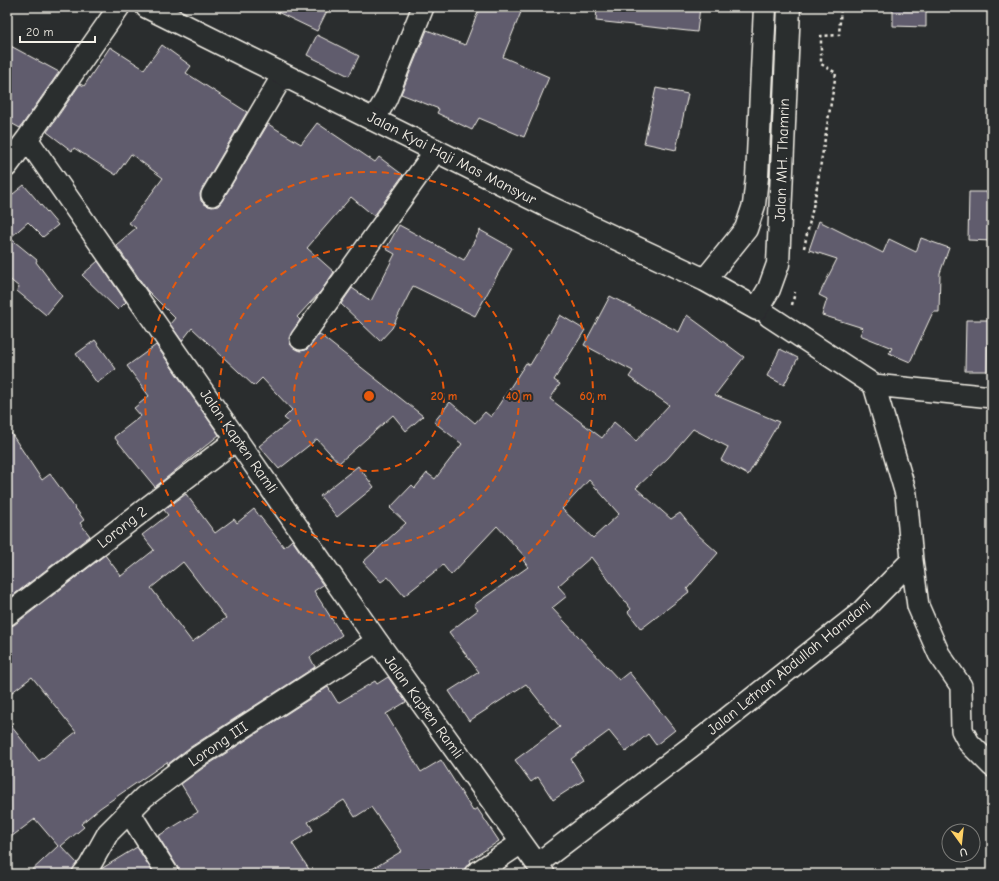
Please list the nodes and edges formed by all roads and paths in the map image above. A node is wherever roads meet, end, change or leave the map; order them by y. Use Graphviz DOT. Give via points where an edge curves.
graph roads {
  1 [pos="119,7"];
  2 [pos="147,7"];
  3 [pos="423,7"];
  4 [pos="765,7"];
  5 [pos="789,7"];
  6 [pos="841,7"];
  7 [pos="284,75"];
  8 [pos="374,119"];
  9 [pos="27,139"];
  10 [pos="436,150"];
  11 [pos="7,166"];
  12 [pos="212,195"];
  13 [pos="779,239"];
  14 [pos="737,241"];
  15 [pos="804,251"];
  16 [pos="705,280"];
  17 [pos="796,289"];
  18 [pos="788,302"];
  19 [pos="763,313"];
  20 [pos="301,339"];
  21 [pos="884,385"];
  22 [pos="992,397"];
  23 [pos="237,438"];
  24 [pos="912,560"];
  25 [pos="7,615"];
  26 [pos="377,641"];
  27 [pos="992,766"];
  28 [pos="129,812"];
  29 [pos="521,843"];
  30 [pos="541,869"];
  31 [pos="82,874"];
  32 [pos="168,874"];
  33 [pos="475,874"];
  1 -- 9 [label="street"];
  2 -- 7 [label="main road, Jalan Kyai Haji Mas Mansyur"];
  3 -- 8 [label="street" via="386,99"];
  4 -- 14 [label="main road, Jalan MH. Thamrin" via="754,205 750,220"];
  5 -- 13 [label="main road, Jalan MH. Thamrin"];
  6 -- 15 [label="path" via="839,35 821,36 821,64 836,73"];
  7 -- 8 [label="main road, Jalan Kyai Haji Mas Mansyur"];
  7 -- 12 [label="street"];
  8 -- 10 [label="main road, Jalan Kyai Haji Mas Mansyur"];
  9 -- 11 [label="street"];
  9 -- 23 [label="street, Jalan Kapten Ramli"];
  10 -- 16 [label="main road, Jalan Kyai Haji Mas Mansyur" via="549,207"];
  10 -- 20 [label="street"];
  13 -- 14 [label="main road" via="762,236"];
  13 -- 19 [label="main road, Jalan MH. Thamrin" via="778,264"];
  14 -- 16 [label="main road, Jalan MH. Thamrin"];
  16 -- 19 [label="main road, Jalan Kyai Haji Mas Mansyur"];
  17 -- 18 [label="path" via="792,305"];
  19 -- 21 [label="street"];
  21 -- 22 [label="street"];
  21 -- 24 [label="street" via="906,494"];
  23 -- 25 [label="street, Lorong 2"];
  23 -- 26 [label="street, Jalan Kapten Ramli"];
  24 -- 27 [label="street" via="918,606 939,654 960,686 962,730 969,743"];
  24 -- 30 [label="street, Jalan Letnan Abdullah Hamdani" via="860,613"];
  26 -- 28 [label="street, Lorong III" via="196,758 144,797"];
  26 -- 29 [label="street, Jalan Kapten Ramli"];
  28 -- 31 [label="street, Lorong III" via="108,833 89,867"];
  28 -- 32 [label="street"];
  29 -- 30 [label="street, Jalan Kapten Ramli"];
  29 -- 33 [label="street"];
}
